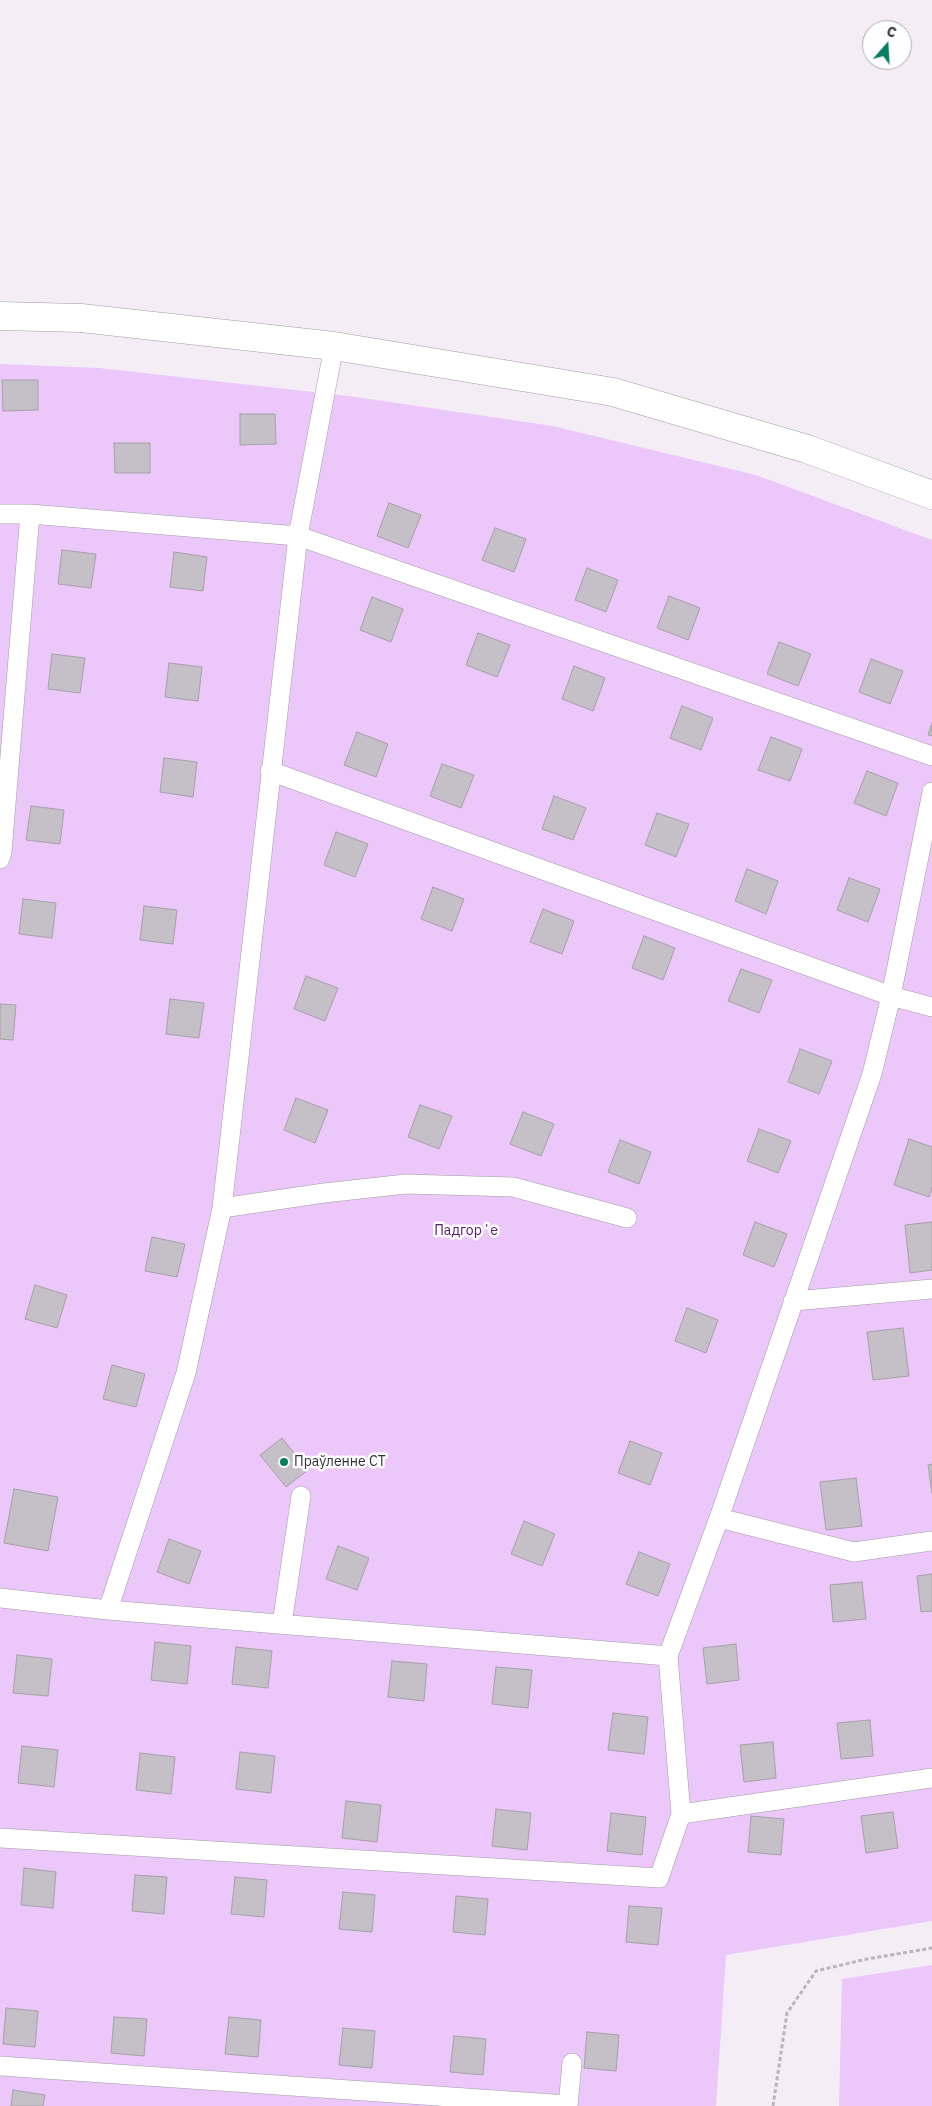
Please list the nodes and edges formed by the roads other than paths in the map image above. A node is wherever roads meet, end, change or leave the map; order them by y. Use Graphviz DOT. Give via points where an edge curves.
graph roads {
  1 [pos="0,316"];
  2 [pos="334,346"];
  3 [pos="932,495"];
  4 [pos="0,514"];
  5 [pos="30,514"];
  6 [pos="298,536"];
  7 [pos="932,756"];
  8 [pos="270,771"];
  9 [pos="932,792"];
  10 [pos="0,859"];
  11 [pos="891,996"];
  12 [pos="932,1007"];
  13 [pos="222,1208"];
  14 [pos="627,1218"];
  15 [pos="932,1289"];
  16 [pos="793,1302"];
  17 [pos="301,1496"];
  18 [pos="719,1518"];
  19 [pos="932,1541"];
  20 [pos="0,1598"];
  21 [pos="108,1610"];
  22 [pos="282,1624"];
  23 [pos="668,1656"];
  24 [pos="932,1778"];
  25 [pos="681,1814"];
  26 [pos="0,1838"];
  27 [pos="572,2063"];
  28 [pos="0,2066"];
  29 [pos="568,2106"];
  1 -- 2 [label="street" via="81,318"];
  2 -- 3 [label="street" via="613,392 807,449"];
  2 -- 6 [label="lane"];
  4 -- 5 [label="lane"];
  5 -- 6 [label="lane"];
  5 -- 10 [label="lane"];
  6 -- 7 [label="lane"];
  6 -- 8 [label="lane"];
  8 -- 11 [label="lane"];
  8 -- 13 [label="lane"];
  9 -- 11 [label="lane"];
  11 -- 12 [label="lane"];
  11 -- 16 [label="lane" via="872,1074"];
  13 -- 14 [label="lane" via="324,1192 406,1184 512,1187"];
  13 -- 21 [label="lane" via="186,1373"];
  15 -- 16 [label="lane"];
  16 -- 18 [label="lane"];
  17 -- 22 [label="lane"];
  18 -- 19 [label="lane" via="854,1552"];
  18 -- 23 [label="lane"];
  20 -- 21 [label="lane"];
  21 -- 22 [label="lane"];
  22 -- 23 [label="lane"];
  23 -- 25 [label="lane"];
  24 -- 25 [label="lane"];
  25 -- 26 [label="lane" via="659,1878"];
  27 -- 29 [label="lane"];
  28 -- 29 [label="lane"];
}
